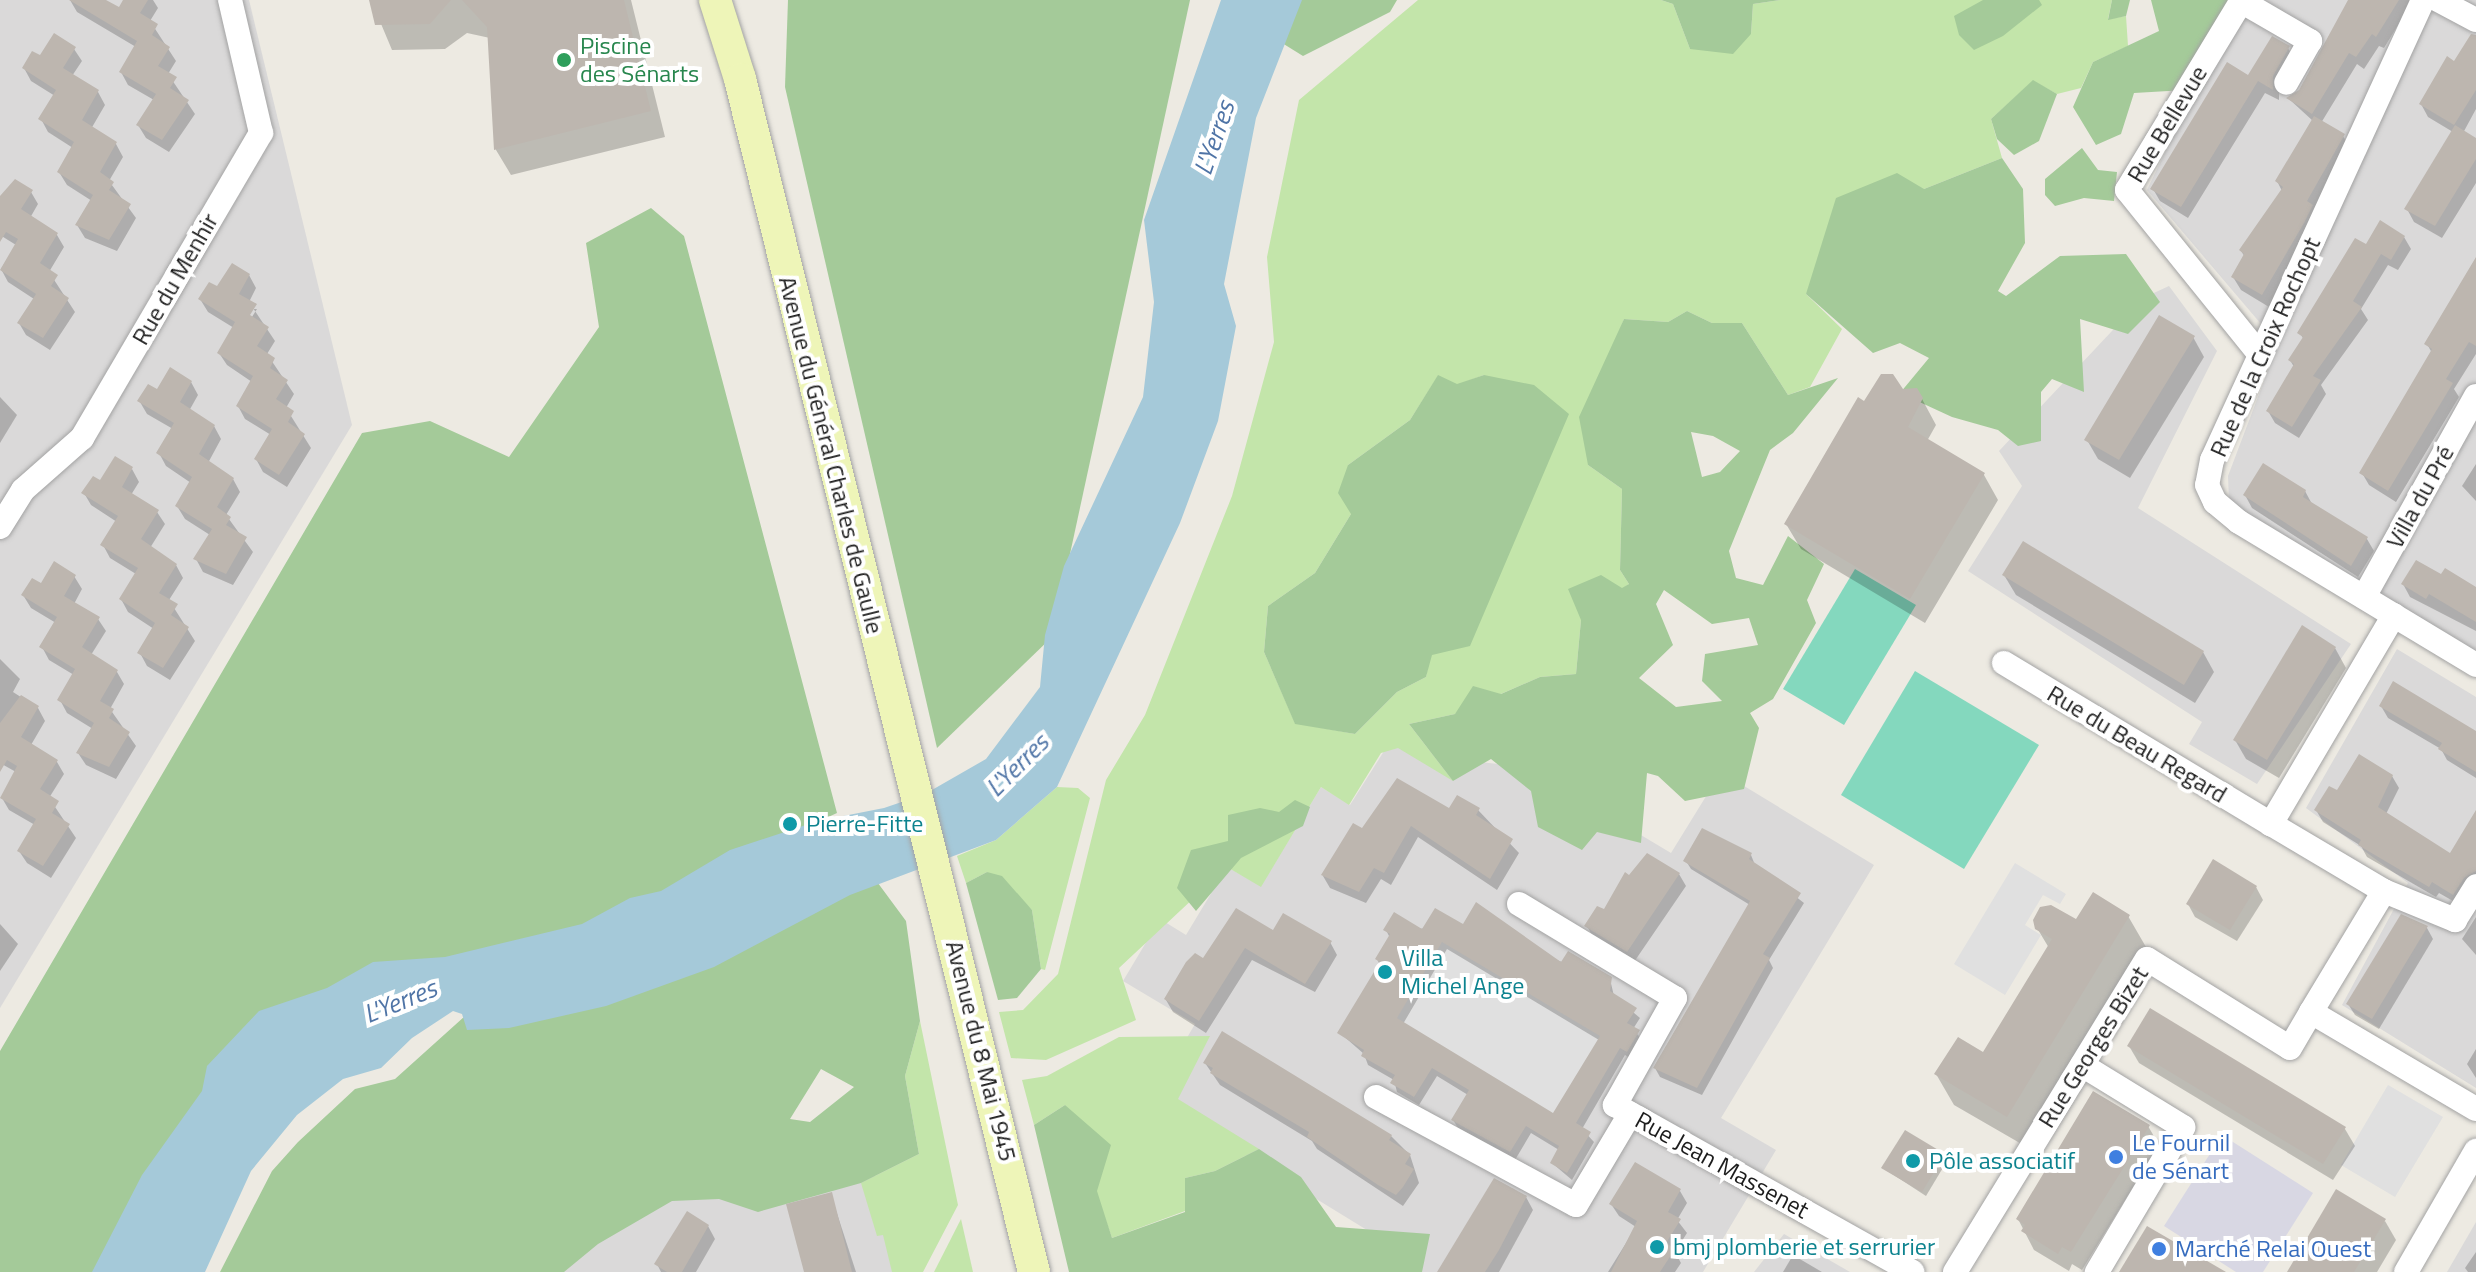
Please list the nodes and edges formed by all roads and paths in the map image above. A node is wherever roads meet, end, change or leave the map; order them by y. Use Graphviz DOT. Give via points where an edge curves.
graph roads {
  1 [pos="230,0"];
  2 [pos="715,0"];
  3 [pos="731,0"];
  4 [pos="2241,0"];
  5 [pos="2423,0"];
  6 [pos="2438,0"];
  7 [pos="2476,20"];
  8 [pos="740,79"];
  9 [pos="2286,83"];
  10 [pos="2260,355"];
  11 [pos="2476,396"];
  12 [pos="0,527"];
  13 [pos="2364,597"];
  14 [pos="2394,615"];
  15 [pos="2004,663"];
  16 [pos="2476,665"];
  17 [pos="2271,824"];
  18 [pos="924,830"];
  19 [pos="2476,886"];
  20 [pos="2384,891"];
  21 [pos="1519,904"];
  22 [pos="2311,1012"];
  23 [pos="2082,1065"];
  24 [pos="1376,1097"];
  25 [pos="1623,1109"];
  26 [pos="2476,1109"];
  27 [pos="2476,1151"];
  28 [pos="1034,1272"];
  29 [pos="1912,1272"];
  30 [pos="1955,1272"];
  31 [pos="2097,1272"];
  32 [pos="2406,1272"];
  1 -- 12 [label="street, Rue du Menhir" via="261,133 82,438 23,490"];
  2 -- 8 [label="main road, Avenue du Général Charles de Gaulle"];
  3 -- 8 [label="main road, Avenue du Général Charles de Gaulle"];
  4 -- 9 [label="street" via="2310,41"];
  4 -- 10 [label="street, Rue Bellevue" via="2127,190"];
  5 -- 10 [label="street, Rue de la Croix Rochopt"];
  6 -- 7 [label="street"];
  8 -- 18 [label="main road, Avenue du Général Charles de Gaulle"];
  10 -- 13 [label="street, Rue de la Croix Rochopt" via="2212,460 2210,493 2239,522"];
  11 -- 13 [label="street, Villa du Pré"];
  13 -- 14 [label="street, Rue de la Croix Rochopt"];
  14 -- 16 [label="street, Rue de la Croix Rochopt"];
  14 -- 17 [label="street"];
  15 -- 17 [label="street, Rue du Beau Regard"];
  17 -- 20 [label="street, Rue du Beau Regard"];
  18 -- 28 [label="main road, Avenue du 8 Mai 1945"];
  19 -- 20 [label="street, Rue du Beau Regard" via="2455,920"];
  20 -- 22 [label="street"];
  21 -- 25 [label="street" via="1675,998"];
  22 -- 23 [label="street, Rue Georges Bizet" via="2290,1048 2147,959"];
  22 -- 26 [label="street" via="2423,1091"];
  23 -- 30 [label="street, Rue Georges Bizet"];
  23 -- 31 [label="street" via="2183,1127"];
  24 -- 25 [label="street" via="1576,1205"];
  25 -- 29 [label="street, Rue Jean Massenet"];
  27 -- 32 [label="street"];
}
